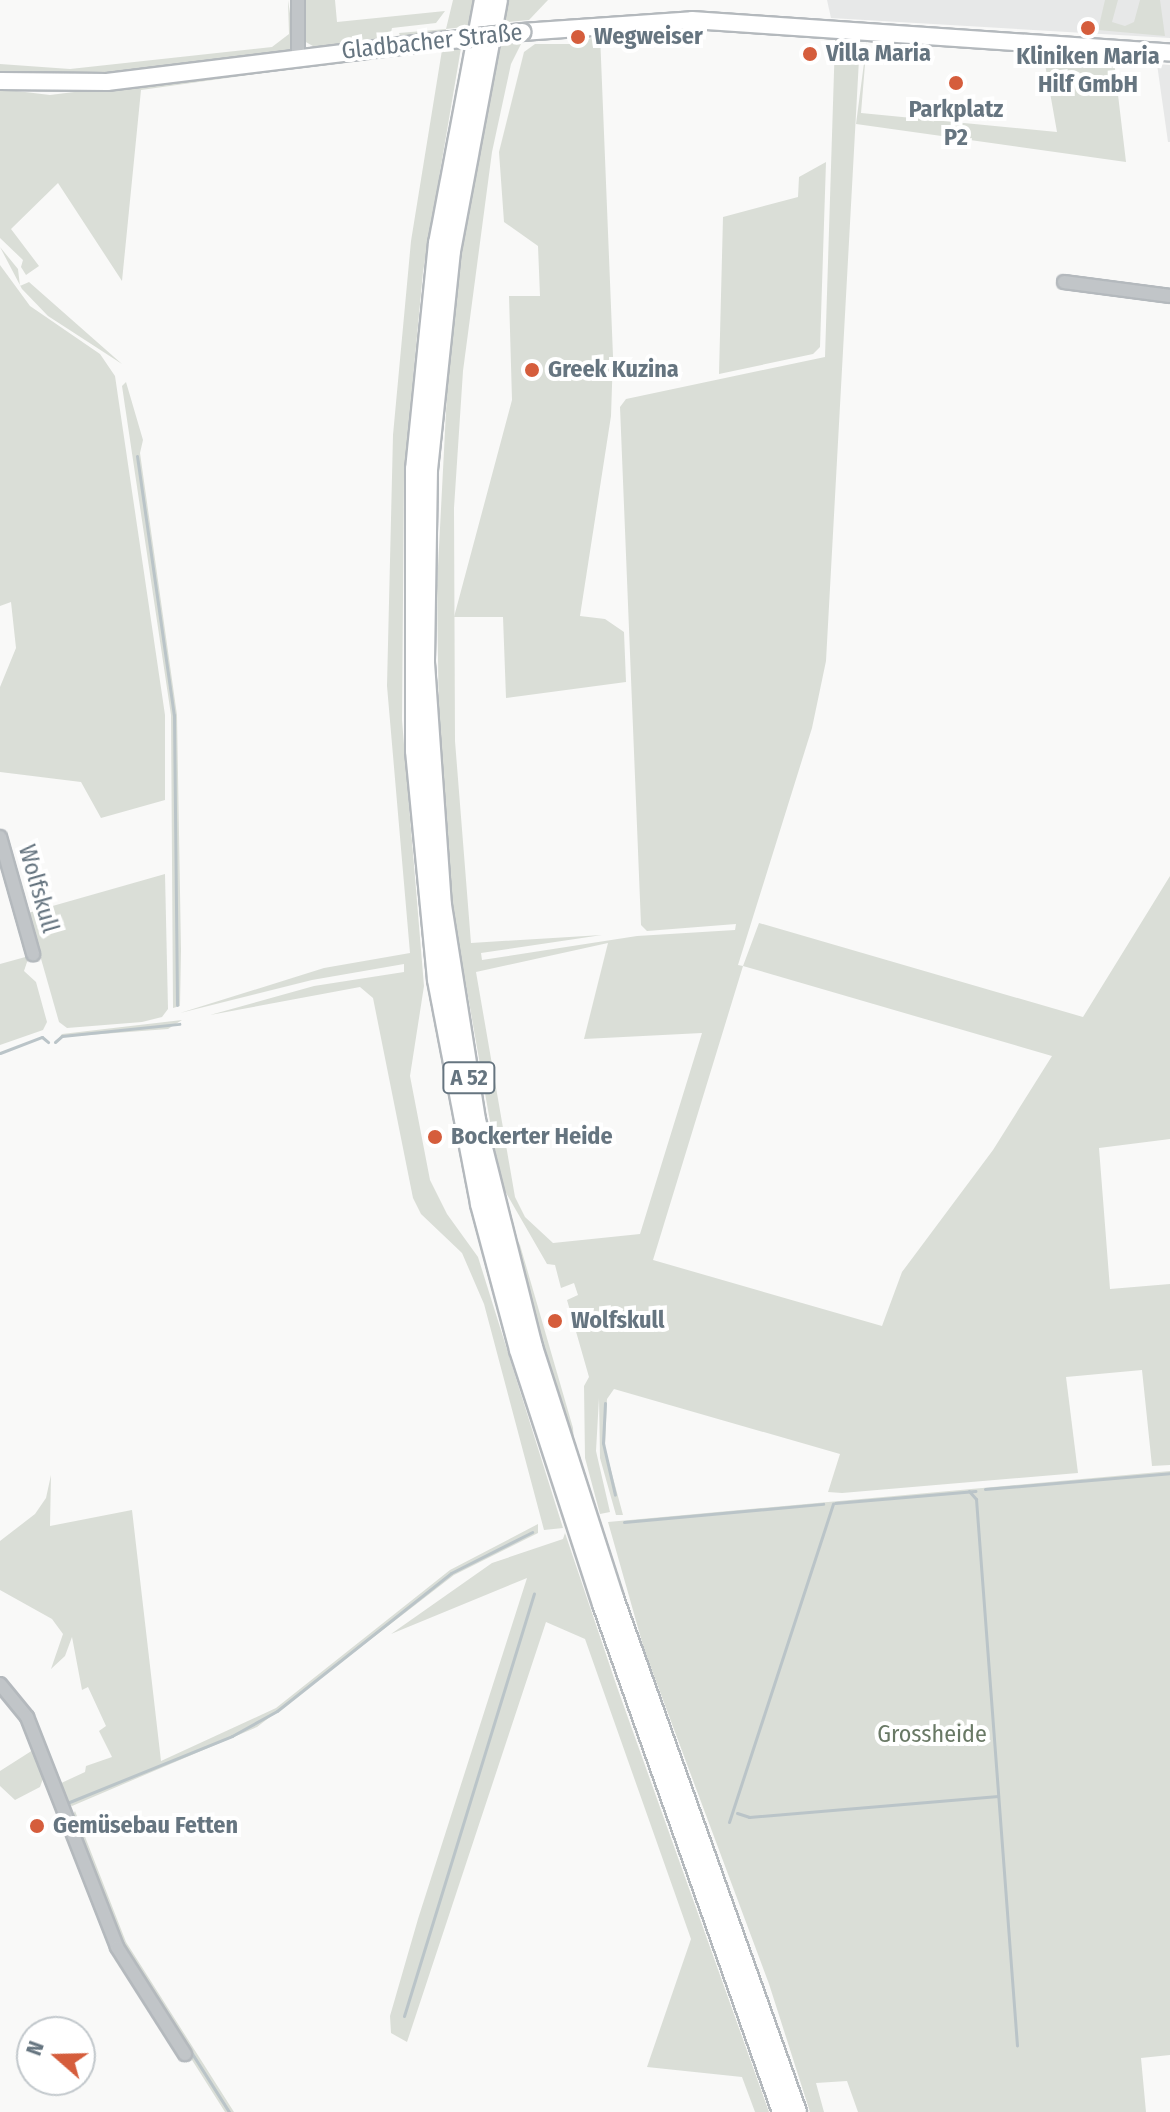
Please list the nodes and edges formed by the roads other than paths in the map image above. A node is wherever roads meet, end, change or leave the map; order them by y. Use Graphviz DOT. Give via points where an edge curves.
graph roads {
  1 [pos="298,0"];
  2 [pos="484,0"];
  3 [pos="498,0"];
  4 [pos="1170,53"];
  5 [pos="298,57"];
  6 [pos="0,81"];
  7 [pos="1064,282"];
  8 [pos="1170,296"];
  9 [pos="0,837"];
  10 [pos="33,954"];
  11 [pos="0,1684"];
  12 [pos="185,2054"];
  13 [pos="782,2112"];
  14 [pos="797,2112"];
  1 -- 5 [label="street"];
  2 -- 13 [label="highway, A 52" via="438,243 415,469 415,751 437,980 477,1191 519,1350 617,1650"];
  3 -- 14 [label="highway, A 52" via="451,251 428,469 425,663 442,905 476,1120 533,1347 614,1598"];
  4 -- 5 [label="main road, Gladbacher Straße, bridge" via="692,20"];
  5 -- 6 [label="main road, Gladbacher Straße" via="107,82"];
  7 -- 8 [label="street"];
  9 -- 10 [label="street, Wolfskull"];
  11 -- 12 [label="street" via="27,1717 117,1947"];
}
